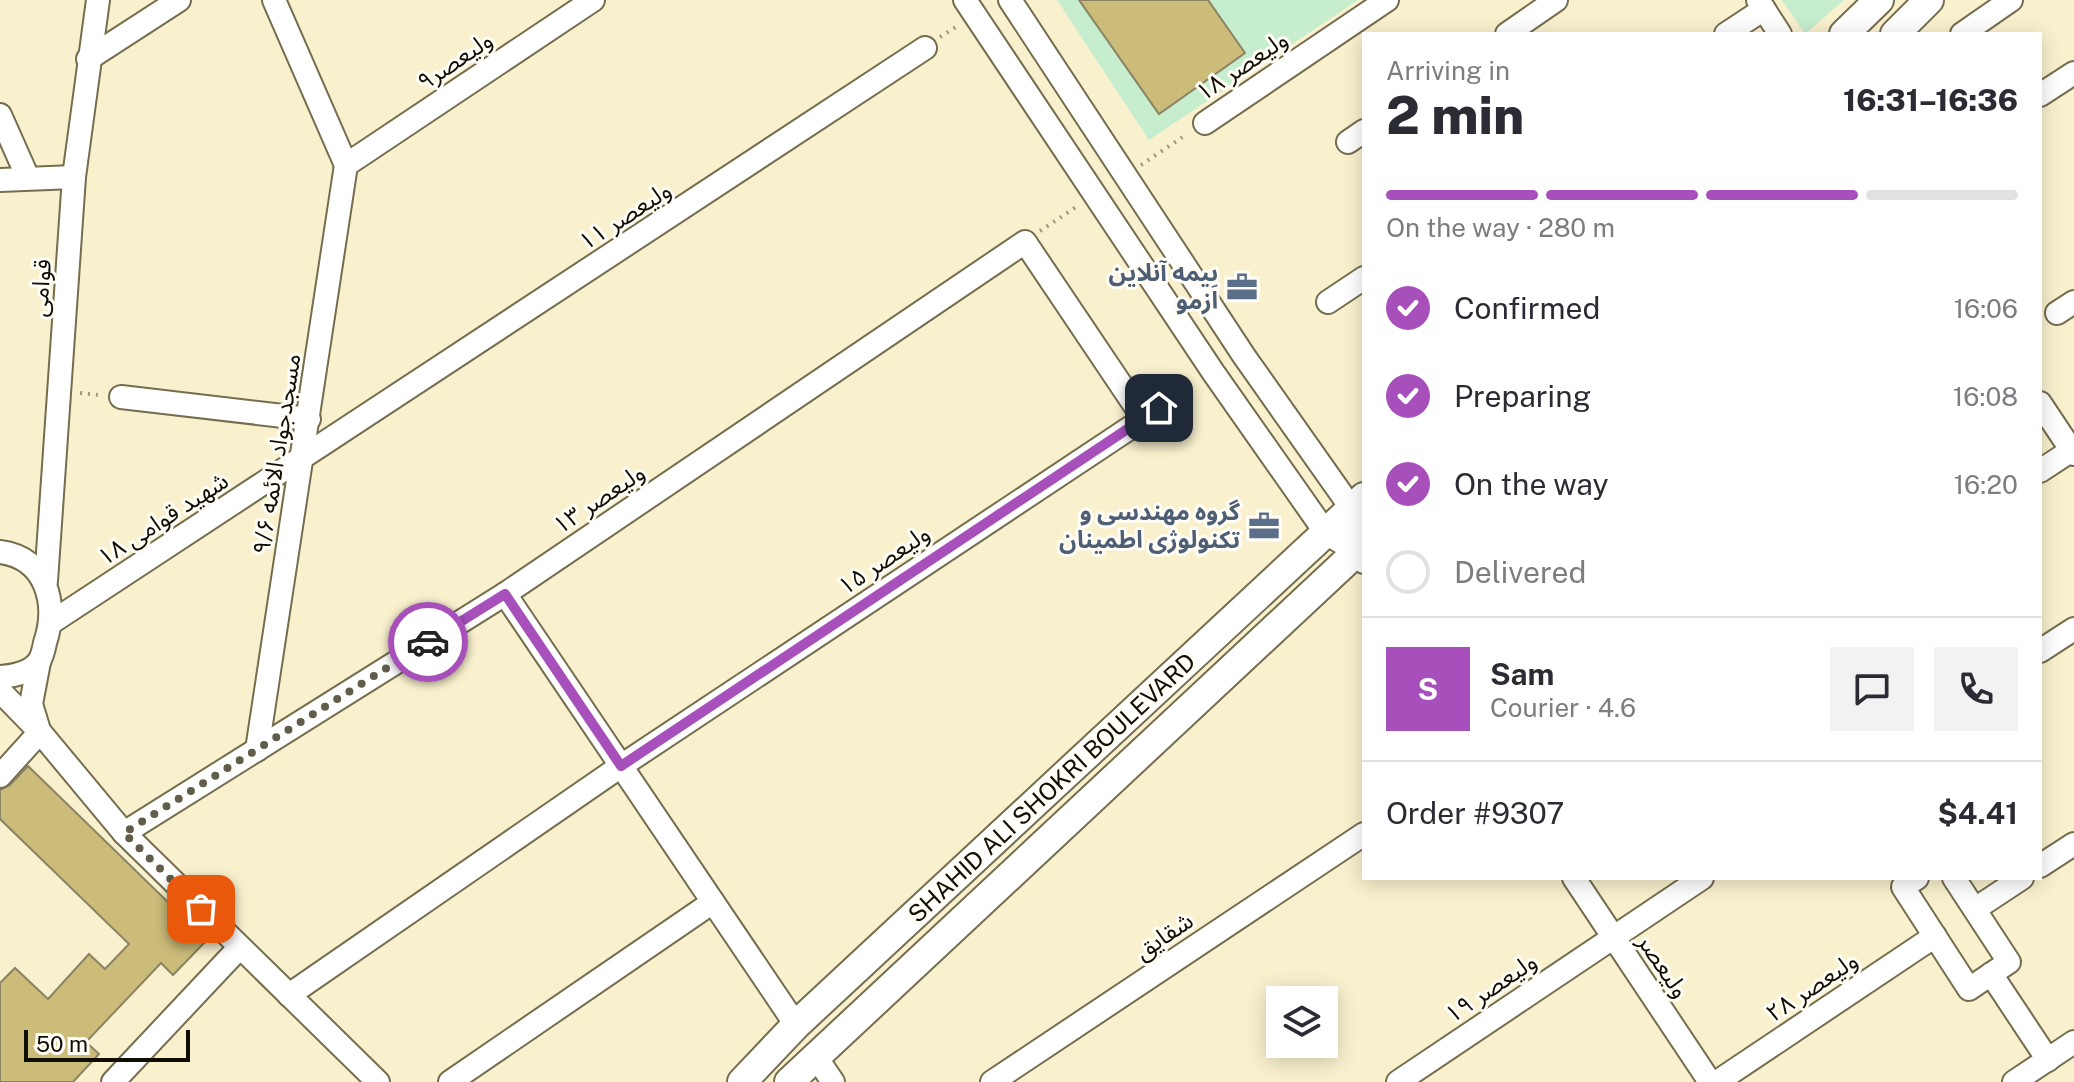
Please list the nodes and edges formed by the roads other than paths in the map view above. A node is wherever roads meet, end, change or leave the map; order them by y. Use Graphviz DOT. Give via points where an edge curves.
graph roads {
  1 [pos="98,0"];
  2 [pos="179,0"];
  3 [pos="274,0"];
  4 [pos="593,0"];
  5 [pos="1010,0"];
  6 [pos="1387,0"];
  7 [pos="1556,0"];
  8 [pos="1879,0"];
  9 [pos="1929,0"];
  10 [pos="2011,0"];
  11 [pos="1761,4"];
  12 [pos="970,7"];
  13 [pos="1510,32"];
  14 [pos="1728,32"];
  15 [pos="1779,32"];
  16 [pos="1846,32"];
  17 [pos="1897,32"];
  18 [pos="1965,32"];
  19 [pos="925,48"];
  20 [pos="88,59"];
  21 [pos="2074,73"];
  22 [pos="2042,94"];
  23 [pos="0,115"];
  24 [pos="1205,123"];
  25 [pos="346,165"];
  26 [pos="74,177"];
  27 [pos="28,178"];
  28 [pos="0,180"];
  29 [pos="1362,279"];
  30 [pos="1328,302"];
  31 [pos="121,397"];
  32 [pos="1175,398"];
  33 [pos="2042,406"];
  34 [pos="309,419"];
  35 [pos="1144,419"];
  36 [pos="2073,452"];
  37 [pos="303,460"];
  38 [pos="2042,470"];
  39 [pos="1358,503"];
  40 [pos="51,516"];
  41 [pos="1326,533"];
  42 [pos="6,552"];
  43 [pos="1362,553"];
  44 [pos="46,581"];
  45 [pos="505,594"];
  46 [pos="52,622"];
  47 [pos="1222,629"];
  48 [pos="2074,629"];
  49 [pos="2042,650"];
  50 [pos="1244,658"];
  51 [pos="39,662"];
  52 [pos="0,677"];
  53 [pos="0,691"];
  54 [pos="40,732"];
  55 [pos="257,750"];
  56 [pos="621,766"];
  57 [pos="0,776"];
  58 [pos="124,833"];
  59 [pos="1362,835"];
  60 [pos="2074,844"];
  61 [pos="2042,865"];
  62 [pos="1575,880"];
  63 [pos="1699,880"];
  64 [pos="1914,880"];
  65 [pos="1955,880"];
  66 [pos="2019,880"];
  67 [pos="713,902"];
  68 [pos="1975,909"];
  69 [pos="1935,936"];
  70 [pos="1613,937"];
  71 [pos="240,947"];
  72 [pos="1991,974"];
  73 [pos="289,995"];
  74 [pos="796,1025"];
  75 [pos="2074,1042"];
  76 [pos="816,1057"];
  77 [pos="2048,1060"];
  78 [pos="113,1082"];
  79 [pos="378,1082"];
  80 [pos="450,1082"];
  81 [pos="742,1082"];
  82 [pos="789,1082"];
  83 [pos="833,1082"];
  84 [pos="992,1082"];
  85 [pos="1398,1082"];
  86 [pos="1710,1082"];
  87 [pos="1717,1082"];
  88 [pos="2014,1082"];
  1 -- 20 [label="street, قوامی"];
  2 -- 20 [label="street"];
  3 -- 25 [label="street"];
  4 -- 25 [label="street, ولیعصر۹"];
  5 -- 39 [label="street" via="1244,356"];
  6 -- 24 [label="street, ولیعصر ۱۸"];
  7 -- 13 [label="street"];
  8 -- 16 [label="main road"];
  9 -- 17 [label="main road"];
  10 -- 18 [label="street"];
  11 -- 14 [label="street"];
  11 -- 15 [label="street"];
  12 -- 41 [label="street"];
  19 -- 37 [label="street, ولیعصر ۱۱"];
  20 -- 26 [label="street, قوامی"];
  21 -- 22 [label="street"];
  23 -- 27 [label="street"];
  25 -- 34 [label="street, مسجدجواد الائمه ۹/۶"];
  26 -- 27 [label="street"];
  26 -- 40 [label="street, قوامی"];
  27 -- 28 [label="street"];
  29 -- 30 [label="street"];
  31 -- 34 [label="street"];
  32 -- 35 [label="street, ولیعصر ۱۵"];
  33 -- 36 [label="street"];
  34 -- 37 [label="street, مسجدجواد الائمه ۹/۶"];
  35 -- 45 [label="street, ولیعصر ۱۳" via="1025,242"];
  35 -- 56 [label="street, ولیعصر ۱۵"];
  36 -- 38 [label="street"];
  37 -- 46 [label="street, شهید قوامی ۱۸"];
  37 -- 55 [label="street, مسجدجواد الائمه ۹/۶"];
  39 -- 41 [label="main road, SHAHID ALI SHOKRI BOULEVARD"];
  39 -- 43 [label="street"];
  40 -- 42 [label="street" via="32,544"];
  40 -- 44 [label="street, قوامی"];
  41 -- 43 [label="street"];
  41 -- 47 [label="main road, SHAHID ALI SHOKRI BOULEVARD"];
  42 -- 44 [label="street" via="31,564"];
  43 -- 50 [label="main road, SHAHID ALI SHOKRI BOULEVARD"];
  44 -- 46 [label="street, قوامی"];
  45 -- 55 [label="street, ولیعصر ۱۳"];
  45 -- 56 [label="street"];
  46 -- 51 [label="street"];
  47 -- 50 [label="main road"];
  47 -- 74 [label="main road, SHAHID ALI SHOKRI BOULEVARD"];
  48 -- 49 [label="street"];
  50 -- 76 [label="main road, SHAHID ALI SHOKRI BOULEVARD"];
  51 -- 52 [label="street" via="17,676"];
  51 -- 54 [label="street" via="31,704"];
  53 -- 54 [label="street"];
  54 -- 57 [label="street"];
  54 -- 58 [label="street"];
  55 -- 58 [label="street, ولیعصر ۱۳"];
  56 -- 67 [label="street"];
  56 -- 73 [label="street, ولیعصر ۱۵"];
  58 -- 71 [label="street"];
  59 -- 84 [label="street, شقایق"];
  60 -- 61 [label="street"];
  62 -- 70 [label="street, ولیعصر"];
  63 -- 70 [label="street, ولیعصر ۱۹"];
  64 -- 69 [label="street" via="1903,887"];
  65 -- 68 [label="street"];
  66 -- 68 [label="street"];
  67 -- 74 [label="street"];
  67 -- 80 [label="street"];
  68 -- 72 [label="street" via="2009,962"];
  69 -- 72 [label="street" via="1969,989"];
  69 -- 87 [label="street, ولیعصر ۲۸"];
  70 -- 85 [label="street, ولیعصر ۱۹"];
  70 -- 86 [label="street, ولیعصر"];
  71 -- 73 [label="street"];
  71 -- 78 [label="street"];
  72 -- 77 [label="street"];
  73 -- 79 [label="street"];
  74 -- 81 [label="main road, SHAHID ALI SHOKRI BOULEVARD"];
  75 -- 77 [label="street"];
  76 -- 82 [label="main road, SHAHID ALI SHOKRI BOULEVARD"];
  76 -- 83 [label="street"];
  77 -- 88 [label="street"];
}
